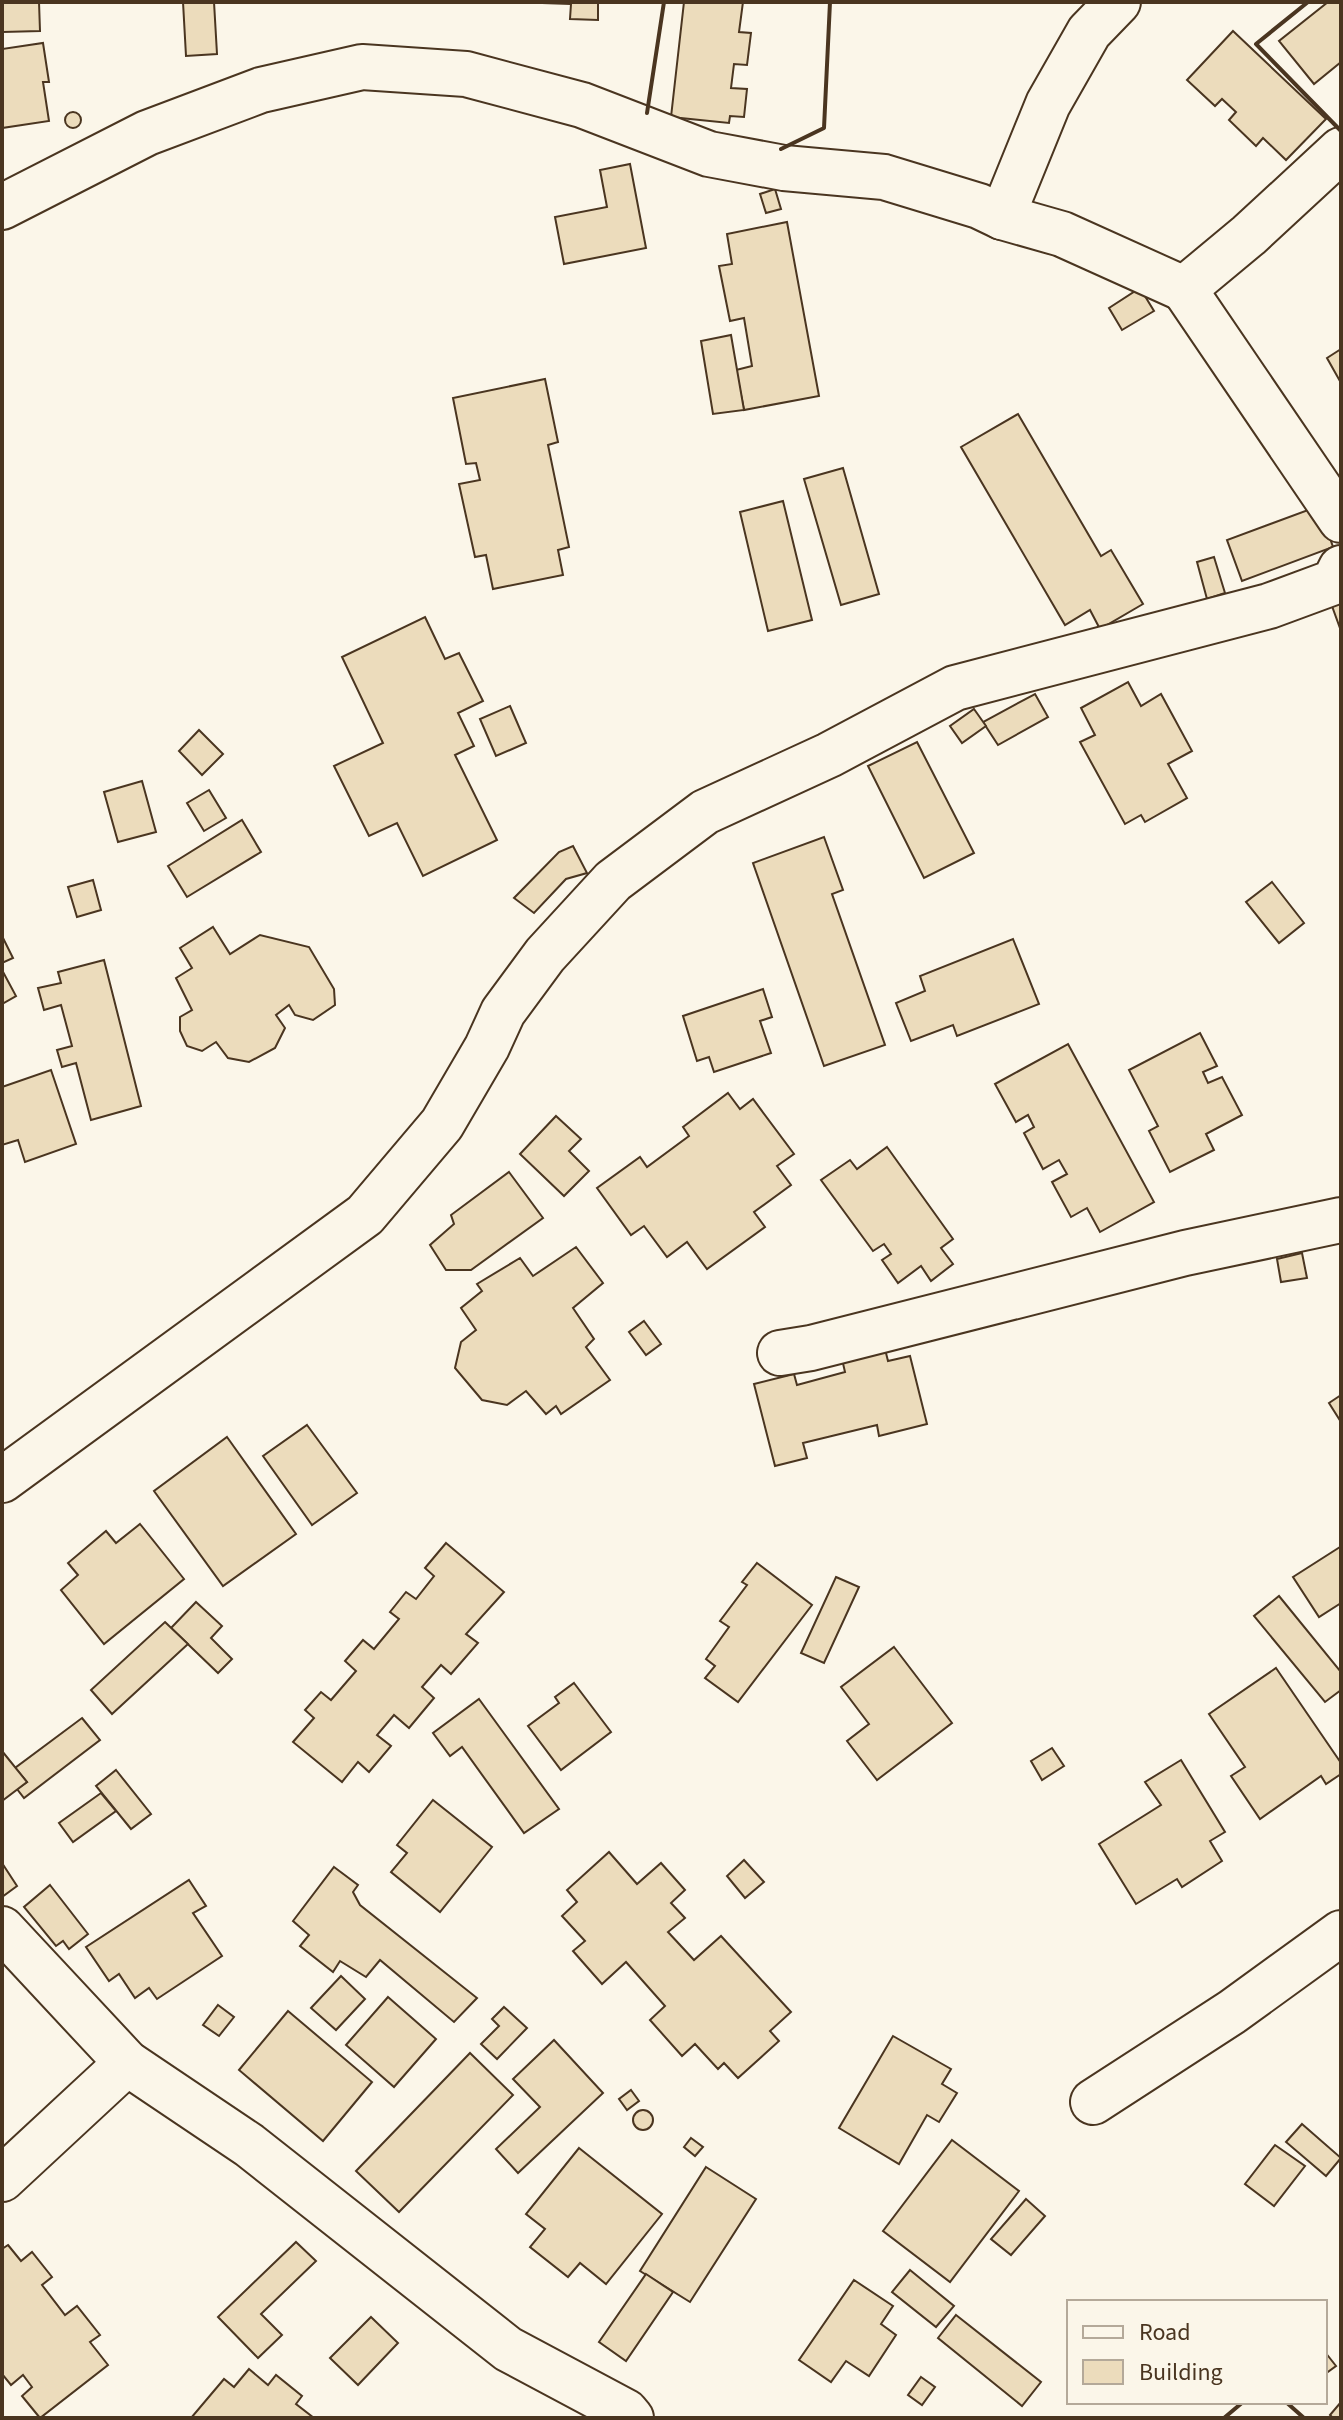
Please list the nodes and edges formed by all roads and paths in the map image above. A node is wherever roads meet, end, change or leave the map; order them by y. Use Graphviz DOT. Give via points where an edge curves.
graph roads {
  1 [pos="1118,2"];
  2 [pos="1341,150"];
  3 [pos="2,207"];
  4 [pos="1002,217"];
  5 [pos="1184,289"];
  6 [pos="1341,518"];
  7 [pos="1341,568"];
  8 [pos="1341,1220"];
  9 [pos="780,1353"];
  10 [pos="2,1480"];
  11 [pos="2,1929"];
  12 [pos="1341,1933"];
  13 [pos="127,2063"];
  14 [pos="1093,2102"];
  15 [pos="2,2179"];
  16 [pos="631,2418"];
  1 -- 4 [label="street" via="1089,32 1048,104"];
  2 -- 5 [label="street"];
  3 -- 4 [label="street" via="147,133 261,90 362,67 466,74 582,105 709,154 784,168 884,177"];
  4 -- 5 [label="street" via="1062,234"];
  5 -- 6 [label="street"];
  7 -- 10 [label="street" via="1334,582 1269,606 955,688 829,755 705,812 613,881 545,955 503,1012 442,1124 365,1215"];
  8 -- 9 [label="street"];
  11 -- 13 [label="street"];
  12 -- 14 [label="street"];
  13 -- 15 [label="street"];
  13 -- 16 [label="street" via="249,2145 508,2349"];
}
